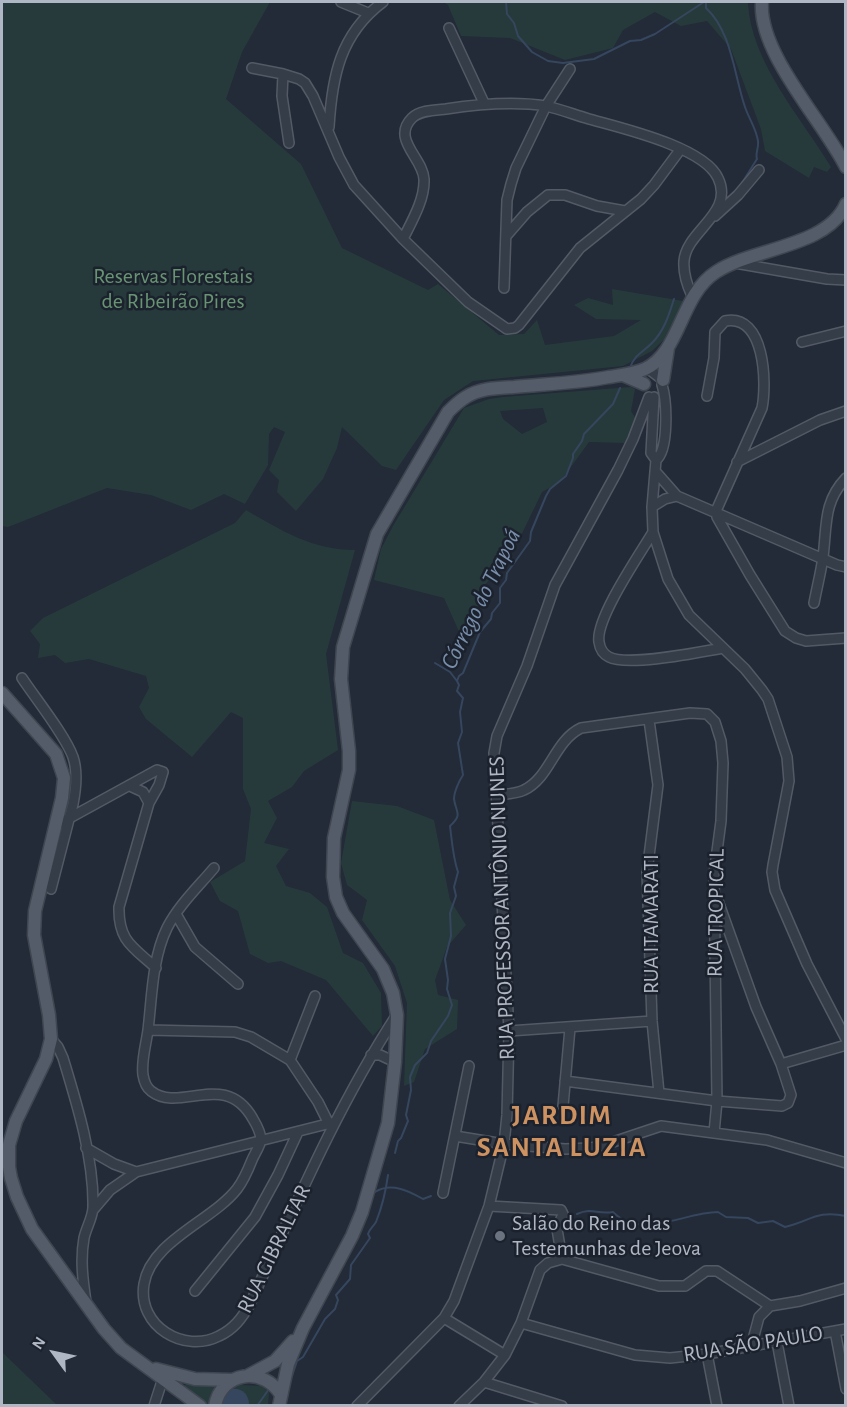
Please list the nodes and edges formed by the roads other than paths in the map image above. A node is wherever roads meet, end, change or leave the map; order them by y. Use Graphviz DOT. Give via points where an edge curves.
graph roads {
  1 [pos="341,2"];
  2 [pos="383,2"];
  3 [pos="762,2"];
  4 [pos="368,13"];
  5 [pos="449,28"];
  6 [pos="252,68"];
  7 [pos="570,69"];
  8 [pos="284,74"];
  9 [pos="484,103"];
  10 [pos="546,106"];
  11 [pos="329,130"];
  12 [pos="289,143"];
  13 [pos="680,150"];
  14 [pos="846,167"];
  15 [pos="759,170"];
  16 [pos="846,204"];
  17 [pos="625,211"];
  18 [pos="713,218"];
  19 [pos="507,235"];
  20 [pos="403,239"];
  21 [pos="733,263"];
  22 [pos="846,280"];
  23 [pos="504,288"];
  24 [pos="692,296"];
  25 [pos="846,331"];
  26 [pos="801,342"];
  27 [pos="668,346"];
  28 [pos="645,369"];
  29 [pos="623,375"];
  30 [pos="663,383"];
  31 [pos="644,384"];
  32 [pos="707,396"];
  33 [pos="651,397"];
  34 [pos="846,411"];
  35 [pos="656,460"];
  36 [pos="737,462"];
  37 [pos="655,471"];
  38 [pos="846,478"];
  39 [pos="677,496"];
  40 [pos="652,507"];
  41 [pos="716,511"];
  42 [pos="653,531"];
  43 [pos="823,559"];
  44 [pos="846,567"];
  45 [pos="814,603"];
  46 [pos="846,638"];
  47 [pos="723,648"];
  48 [pos="22,678"];
  49 [pos="2,693"];
  50 [pos="649,720"];
  51 [pos="130,786"];
  52 [pos="496,795"];
  53 [pos="149,803"];
  54 [pos="69,820"];
  55 [pos="55,826"];
  56 [pos="214,868"];
  57 [pos="51,889"];
  58 [pos="714,890"];
  59 [pos="176,914"];
  60 [pos="156,968"];
  61 [pos="238,984"];
  62 [pos="315,996"];
  63 [pos="397,1015"];
  64 [pos="652,1021"];
  65 [pos="570,1028"];
  66 [pos="148,1030"];
  67 [pos="510,1031"];
  68 [pos="51,1039"];
  69 [pos="846,1039"];
  70 [pos="846,1044"];
  71 [pos="371,1055"];
  72 [pos="290,1060"];
  73 [pos="395,1062"];
  74 [pos="781,1064"];
  75 [pos="469,1066"];
  76 [pos="565,1081"];
  77 [pos="659,1093"];
  78 [pos="717,1101"];
  79 [pos="563,1106"];
  80 [pos="332,1123"];
  81 [pos="298,1132"];
  82 [pos="714,1133"];
  83 [pos="455,1136"];
  84 [pos="261,1140"];
  85 [pos="504,1144"];
  86 [pos="86,1148"];
  87 [pos="846,1163"];
  88 [pos="136,1172"];
  89 [pos="444,1193"];
  90 [pos="489,1206"];
  91 [pos="93,1210"];
  92 [pos="562,1259"];
  93 [pos="846,1288"];
  94 [pos="195,1291"];
  95 [pos="770,1306"];
  96 [pos="87,1308"];
  97 [pos="444,1318"];
  98 [pos="521,1323"];
  99 [pos="303,1328"];
  100 [pos="846,1329"];
  101 [pos="835,1331"];
  102 [pos="777,1342"];
  103 [pos="752,1347"];
  104 [pos="707,1354"];
  105 [pos="505,1355"];
  106 [pos="141,1364"];
  107 [pos="249,1375"];
  108 [pos="163,1378"];
  109 [pos="232,1380"];
  110 [pos="484,1382"];
  111 [pos="846,1389"];
  112 [pos="280,1400"];
  113 [pos="557,1405"];
  114 [pos="154,1406"];
  115 [pos="200,1406"];
  116 [pos="216,1406"];
  117 [pos="357,1406"];
  118 [pos="459,1406"];
  119 [pos="717,1406"];
  120 [pos="789,1406"];
  1 -- 4 [label="street"];
  2 -- 4 [label="street"];
  3 -- 14 [label="main road" via="765,27 776,54"];
  4 -- 11 [label="street" via="338,62"];
  5 -- 9 [label="street"];
  6 -- 8 [label="street"];
  7 -- 10 [label="street"];
  8 -- 11 [label="street" via="305,83"];
  8 -- 12 [label="street" via="282,96"];
  9 -- 10 [label="street"];
  9 -- 20 [label="street" via="423,112 407,125 407,146 423,171 424,180"];
  10 -- 13 [label="street" via="654,138"];
  10 -- 19 [label="street" via="513,176 507,200"];
  11 -- 20 [label="street" via="354,185"];
  13 -- 17 [label="street" via="654,185"];
  13 -- 18 [label="street" via="708,164 719,179 721,195"];
  15 -- 18 [label="street"];
  16 -- 21 [label="main road" via="835,220 815,234"];
  17 -- 19 [label="street" via="565,195 548,195"];
  17 -- 20 [label="street" via="580,248 515,328 507,328 468,302"];
  18 -- 24 [label="street" via="689,245 684,260"];
  19 -- 23 [label="street"];
  21 -- 22 [label="street"];
  21 -- 24 [label="main road" via="710,276"];
  24 -- 27 [label="main road"];
  25 -- 26 [label="street"];
  27 -- 28 [label="main road"];
  27 -- 30 [label="main road"];
  28 -- 29 [label="main road"];
  28 -- 30 [label="street"];
  28 -- 31 [label="street"];
  29 -- 31 [label="main road"];
  29 -- 63 [label="main road" via="486,389 466,397 448,412 384,518 370,550 341,662 350,751 334,838 333,877 343,914 389,981"];
  30 -- 33 [label="street, RUA PROFESSOR ANTÔNIO NUNES"];
  30 -- 35 [label="street" via="666,416"];
  31 -- 33 [label="street"];
  32 -- 36 [label="street" via="715,332 725,321 738,321 748,328 759,347 765,379 762,408"];
  33 -- 35 [label="street" via="651,453"];
  33 -- 52 [label="street, RUA PROFESSOR ANTÔNIO NUNES" via="618,470 555,585 495,744"];
  34 -- 36 [label="street"];
  35 -- 37 [label="street"];
  36 -- 41 [label="street"];
  37 -- 39 [label="street"];
  37 -- 40 [label="street"];
  38 -- 43 [label="street" via="830,501"];
  39 -- 40 [label="street"];
  39 -- 41 [label="street"];
  40 -- 42 [label="street"];
  41 -- 43 [label="street"];
  41 -- 46 [label="street" via="785,631 806,641"];
  42 -- 47 [label="street" via="676,595 689,615"];
  42 -- 47 [label="street" via="609,606 602,624 601,650 608,657 627,660"];
  43 -- 44 [label="street"];
  43 -- 45 [label="street"];
  47 -- 69 [label="street" via="753,677 768,699 788,757 789,781 773,865 775,890"];
  48 -- 54 [label="street" via="73,757 76,790"];
  49 -- 55 [label="main road" via="59,759 64,787"];
  50 -- 52 [label="street" via="589,726 574,732 533,784 517,792"];
  50 -- 58 [label="street, RUA TROPICAL" via="702,713 718,727 722,797"];
  50 -- 64 [label="street, RUA ITAMARATI" via="658,785 647,872"];
  51 -- 53 [label="street" via="142,792"];
  51 -- 53 [label="street" via="161,770 162,777"];
  51 -- 54 [label="street"];
  52 -- 67 [label="street, RUA PROFESSOR ANTÔNIO NUNES"];
  53 -- 60 [label="street" via="119,907 119,923 123,936"];
  54 -- 55 [label="street"];
  54 -- 57 [label="street"];
  55 -- 68 [label="main road" via="34,911 34,935"];
  56 -- 59 [label="street"];
  58 -- 74 [label="street"];
  58 -- 78 [label="street, RUA TROPICAL"];
  59 -- 60 [label="street" via="163,938"];
  59 -- 61 [label="street" via="195,947"];
  60 -- 66 [label="street"];
  62 -- 72 [label="street"];
  63 -- 71 [label="street, RUA GIBRALTAR"];
  63 -- 73 [label="main road"];
  64 -- 65 [label="street"];
  64 -- 77 [label="street, RUA ITAMARATI"];
  65 -- 67 [label="street"];
  65 -- 76 [label="street"];
  66 -- 72 [label="street" via="235,1032"];
  66 -- 84 [label="street" via="143,1074 149,1089 170,1097 214,1094 238,1099 248,1109"];
  67 -- 85 [label="street, RUA PROFESSOR ANTÔNIO NUNES"];
  68 -- 86 [label="street" via="63,1058"];
  68 -- 96 [label="main road" via="46,1059 16,1121 9,1146 9,1167 32,1229"];
  70 -- 74 [label="street"];
  71 -- 73 [label="street"];
  71 -- 80 [label="street, RUA GIBRALTAR"];
  72 -- 80 [label="street"];
  73 -- 99 [label="main road" via="388,1123 362,1212"];
  74 -- 78 [label="street" via="791,1095 788,1103 782,1106"];
  75 -- 83 [label="street"];
  76 -- 77 [label="street"];
  76 -- 79 [label="street"];
  77 -- 78 [label="street"];
  78 -- 82 [label="street, RUA TROPICAL"];
  80 -- 81 [label="street"];
  80 -- 84 [label="street, RUA GIBRALTAR" via="241,1320 230,1331 205,1341 170,1336 158,1328 147,1312 144,1285 148,1271 169,1245 237,1189"];
  81 -- 84 [label="street"];
  81 -- 94 [label="street" via="255,1217"];
  82 -- 85 [label="street" via="661,1126 590,1148"];
  82 -- 87 [label="street" via="767,1140"];
  83 -- 85 [label="street"];
  83 -- 89 [label="street"];
  84 -- 88 [label="street"];
  85 -- 90 [label="street, RUA PROFESSOR ANTÔNIO NUNES"];
  86 -- 88 [label="street"];
  86 -- 91 [label="street"];
  88 -- 91 [label="street" via="110,1190"];
  90 -- 92 [label="street" via="562,1211 557,1229"];
  90 -- 97 [label="street, RUA PROFESSOR ANTÔNIO NUNES"];
  91 -- 96 [label="street" via="81,1256"];
  92 -- 95 [label="street" via="658,1286 685,1286 713,1270"];
  92 -- 98 [label="street" via="548,1263 537,1275"];
  93 -- 95 [label="street"];
  95 -- 103 [label="street" via="759,1317"];
  96 -- 106 [label="main road" via="113,1340"];
  97 -- 105 [label="street"];
  97 -- 117 [label="street, RUA PROFESSOR ANTÔNIO NUNES"];
  98 -- 104 [label="street, RUA SÃO PAULO" via="635,1355 670,1358"];
  98 -- 105 [label="street"];
  99 -- 107 [label="main road" via="283,1354"];
  99 -- 112 [label="main road" via="288,1364"];
  100 -- 101 [label="street, RUA SÃO PAULO"];
  101 -- 102 [label="street, RUA SÃO PAULO"];
  101 -- 111 [label="street"];
  102 -- 103 [label="street, RUA SÃO PAULO"];
  102 -- 120 [label="street"];
  103 -- 104 [label="street, RUA SÃO PAULO"];
  104 -- 119 [label="street"];
  105 -- 110 [label="street"];
  106 -- 108 [label="main road"];
  106 -- 109 [label="main road" via="180,1376"];
  107 -- 109 [label="main road"];
  107 -- 112 [label="main road" via="265,1379 277,1389"];
  108 -- 114 [label="street"];
  108 -- 115 [label="main road"];
  109 -- 116 [label="main road" via="220,1393"];
  110 -- 113 [label="street"];
  110 -- 118 [label="street"];
}
